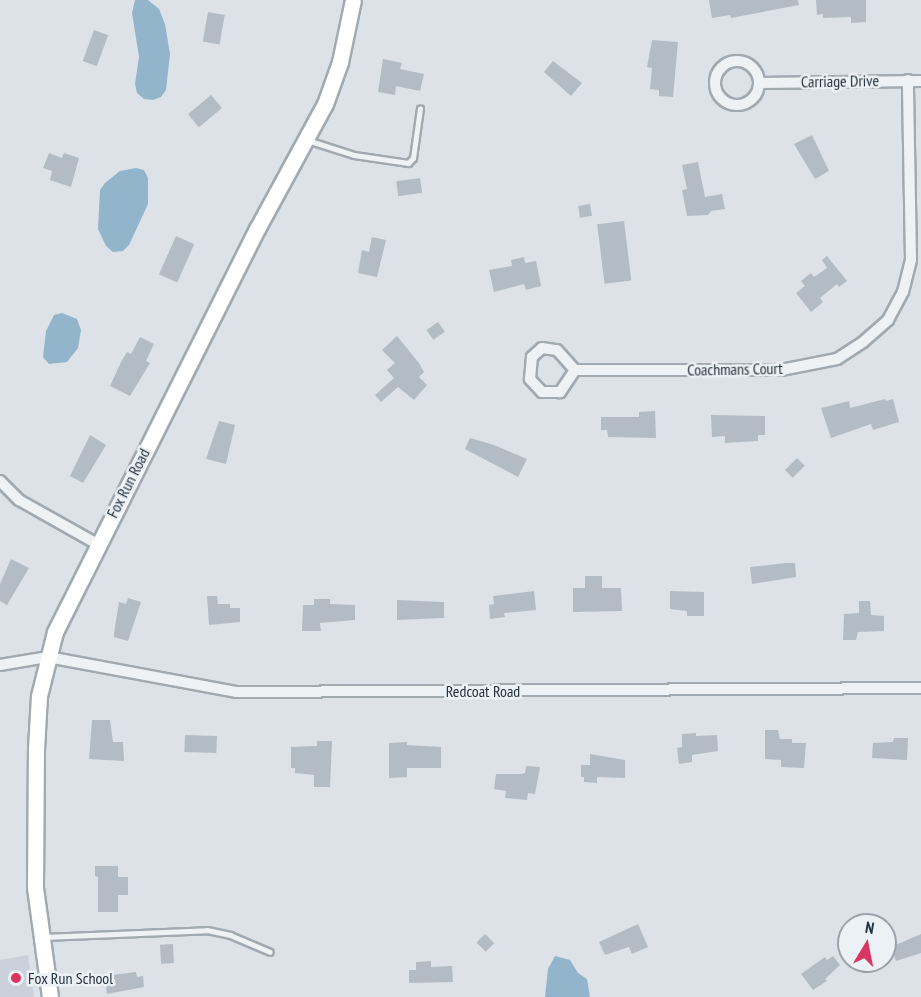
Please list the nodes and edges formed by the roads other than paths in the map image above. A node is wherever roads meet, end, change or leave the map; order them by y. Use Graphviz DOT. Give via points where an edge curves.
graph roads {
  1 [pos="353,0"];
  2 [pos="908,80"];
  3 [pos="921,81"];
  4 [pos="759,82"];
  5 [pos="420,108"];
  6 [pos="306,140"];
  7 [pos="575,370"];
  8 [pos="0,481"];
  9 [pos="97,544"];
  10 [pos="48,657"];
  11 [pos="0,665"];
  12 [pos="921,688"];
  13 [pos="42,937"];
  14 [pos="270,952"];
  15 [pos="50,997"];
  1 -- 6 [label="street, Fox Run Road" via="340,62 325,104"];
  2 -- 3 [label="street, Carriage Drive"];
  2 -- 4 [label="street, Carriage Drive"];
  2 -- 7 [label="street, Coachmans Court" via="911,260 903,292 888,320 837,359 781,370"];
  4 -- 4 [label="street" via="754,68 736,60 722,66 714,84 720,98 739,105 752,99"];
  5 -- 6 [label="lane" via="413,158 408,163 354,155"];
  6 -- 9 [label="street, Fox Run Road"];
  7 -- 7 [label="street" via="557,350 542,348 532,357 530,380 542,392 551,394 560,392"];
  8 -- 9 [label="street" via="19,500"];
  9 -- 10 [label="street, Fox Run Road" via="66,606"];
  10 -- 11 [label="street"];
  10 -- 12 [label="street, Redcoat Road" via="236,692"];
  10 -- 13 [label="street, Fox Run Road" via="39,696 36,749 35,888"];
  13 -- 14 [label="lane" via="207,930 230,934"];
  13 -- 15 [label="street, Fox Run Road"];
}
